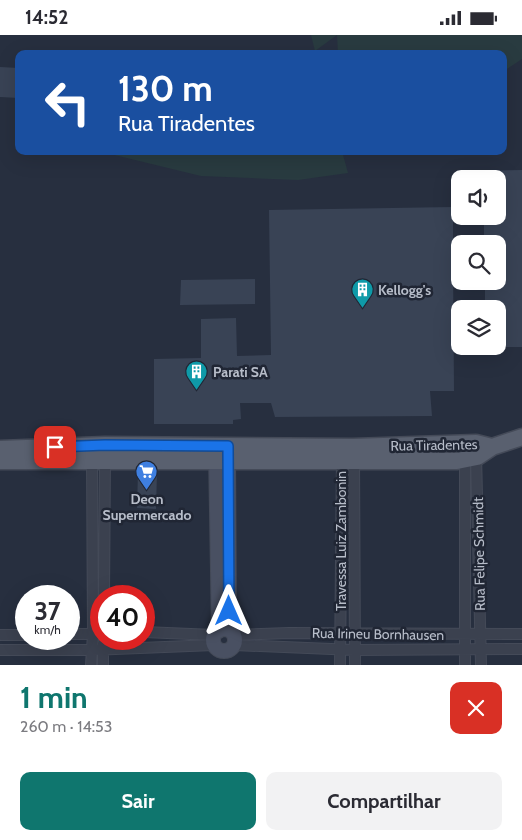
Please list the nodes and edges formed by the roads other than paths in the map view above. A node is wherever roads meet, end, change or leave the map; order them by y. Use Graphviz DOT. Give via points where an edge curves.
graph roads {
  1 [pos="522,437"];
  2 [pos="0,449"];
  3 [pos="470,451"];
  4 [pos="98,453"];
  5 [pos="222,453"];
  6 [pos="348,454"];
  7 [pos="0,461"];
  8 [pos="104,509"];
  9 [pos="92,511"];
  10 [pos="341,521"];
  11 [pos="354,522"];
  12 [pos="479,582"];
  13 [pos="464,583"];
  14 [pos="95,585"];
  15 [pos="104,585"];
  16 [pos="155,633"];
  17 [pos="289,633"];
  18 [pos="341,633"];
  19 [pos="355,633"];
  20 [pos="400,633"];
  21 [pos="465,634"];
  22 [pos="481,634"];
  23 [pos="522,634"];
  24 [pos="0,635"];
  25 [pos="15,635"];
  26 [pos="224,640"];
  27 [pos="155,648"];
  28 [pos="90,649"];
  29 [pos="289,649"];
  30 [pos="340,649"];
  31 [pos="465,649"];
  32 [pos="481,649"];
  33 [pos="522,649"];
  34 [pos="0,650"];
  35 [pos="91,650"];
  36 [pos="103,650"];
  37 [pos="355,650"];
  38 [pos="400,650"];
  39 [pos="91,665"];
  40 [pos="103,665"];
  41 [pos="218,665"];
  42 [pos="229,665"];
  43 [pos="340,665"];
  44 [pos="355,665"];
  45 [pos="465,665"];
  46 [pos="480,665"];
  1 -- 3 [label="main road, Rua Tiradentes"];
  2 -- 4 [label="main road, Rua Tiradentes"];
  3 -- 6 [label="main road, Rua Tiradentes"];
  3 -- 12 [label="street, Rua Felipe Schmidt"];
  3 -- 13 [label="street, Rua Felipe Schmidt"];
  4 -- 5 [label="main road, Rua Tiradentes"];
  4 -- 7 [label="main road, Rua Tiradentes"];
  4 -- 8 [label="street"];
  4 -- 9 [label="street"];
  5 -- 6 [label="main road, Rua Tiradentes"];
  5 -- 26 [label="street"];
  6 -- 10 [label="street, Travessa Luiz Zambonin"];
  6 -- 11 [label="street, Travessa Luiz Zambonin"];
  8 -- 9 [label="street"];
  8 -- 15 [label="street"];
  9 -- 14 [label="street"];
  10 -- 11 [label="street"];
  10 -- 18 [label="street, Travessa Luiz Zambonin"];
  11 -- 19 [label="street, Travessa Luiz Zambonin"];
  12 -- 13 [label="street"];
  12 -- 22 [label="street, Rua Felipe Schmidt"];
  13 -- 21 [label="street, Rua Felipe Schmidt"];
  16 -- 26 [label="street, Rua Irineu Bornhausen"];
  17 -- 18 [label="street, Rua Irineu Bornhausen"];
  17 -- 26 [label="street, Rua Irineu Bornhausen"];
  17 -- 29 [label="street"];
  18 -- 19 [label="street, Rua Irineu Bornhausen"];
  18 -- 30 [label="street, Travessa Luiz Zambonin"];
  19 -- 20 [label="street, Rua Irineu Bornhausen"];
  19 -- 37 [label="street, Travessa Luiz Zambonin"];
  20 -- 21 [label="street, Rua Irineu Bornhausen"];
  20 -- 38 [label="street"];
  21 -- 22 [label="street, Rua Irineu Bornhausen"];
  21 -- 31 [label="street, Rua Felipe Schmidt"];
  22 -- 23 [label="street, Rua Irineu Bornhausen"];
  22 -- 32 [label="street, Rua Felipe Schmidt"];
  24 -- 25 [label="street"];
  26 -- 27 [label="street, Rua Irineu Bornhausen"];
  26 -- 29 [label="street, Rua Irineu Bornhausen"];
  26 -- 41 [label="street"];
  26 -- 42 [label="street"];
  28 -- 34 [label="street, Rua Irineu Bornhausen"];
  29 -- 30 [label="street, Rua Irineu Bornhausen"];
  30 -- 37 [label="street, Rua Irineu Bornhausen"];
  30 -- 43 [label="street, Travessa Luiz Zambonin"];
  31 -- 32 [label="street, Rua Irineu Bornhausen"];
  31 -- 38 [label="street, Rua Irineu Bornhausen"];
  31 -- 45 [label="street, Rua Felipe Schmidt"];
  32 -- 33 [label="street, Rua Irineu Bornhausen"];
  32 -- 46 [label="street, Rua Felipe Schmidt"];
  35 -- 39 [label="street"];
  36 -- 40 [label="street"];
  37 -- 38 [label="street, Rua Irineu Bornhausen"];
  37 -- 44 [label="street, Travessa Luiz Zambonin"];
}
